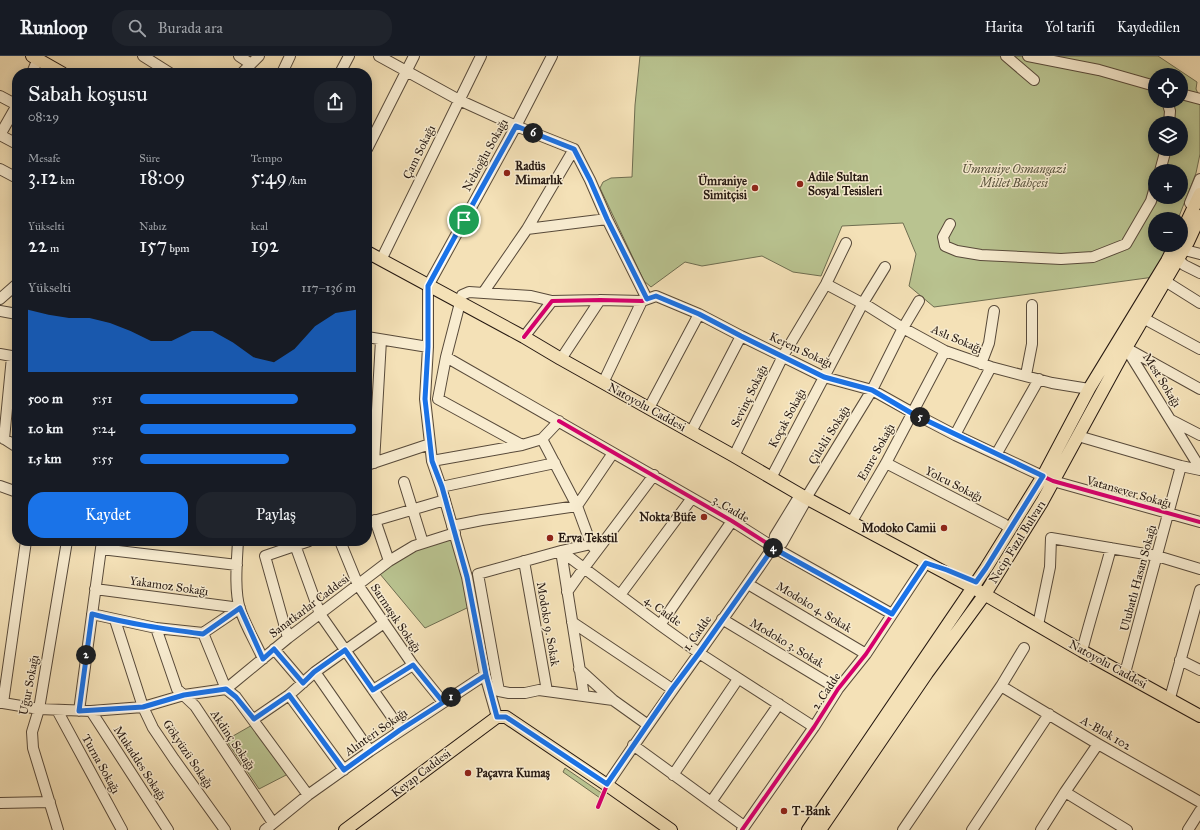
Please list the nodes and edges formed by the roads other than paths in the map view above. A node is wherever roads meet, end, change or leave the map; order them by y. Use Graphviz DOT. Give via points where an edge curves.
graph roads {
  1 [pos="143,56"];
  2 [pos="239,56"];
  3 [pos="259,56"];
  4 [pos="290,56"];
  5 [pos="349,56"];
  6 [pos="379,56"];
  7 [pos="414,56"];
  8 [pos="481,56"];
  9 [pos="552,56"];
  10 [pos="1006,56"];
  11 [pos="1028,56"];
  12 [pos="37,57"];
  13 [pos="251,64"];
  14 [pos="34,68"];
  15 [pos="54,68"];
  16 [pos="162,68"];
  17 [pos="247,68"];
  18 [pos="284,68"];
  19 [pos="343,68"];
  20 [pos="406,70"];
  21 [pos="1034,80"];
  22 [pos="1148,84"];
  23 [pos="0,96"];
  24 [pos="1188,96"];
  25 [pos="1200,99"];
  26 [pos="458,100"];
  27 [pos="12,102"];
  28 [pos="12,114"];
  29 [pos="516,126"];
  30 [pos="0,135"];
  31 [pos="372,139"];
  32 [pos="12,141"];
  33 [pos="574,149"];
  34 [pos="1,173"];
  35 [pos="12,176"];
  36 [pos="1200,179"];
  37 [pos="1200,194"];
  38 [pos="1149,204"];
  39 [pos="1185,212"];
  40 [pos="1200,216"];
  41 [pos="607,219"];
  42 [pos="1188,219"];
  43 [pos="950,224"];
  44 [pos="528,228"];
  45 [pos="1188,233"];
  46 [pos="846,243"];
  47 [pos="1188,251"];
  48 [pos="1175,252"];
  49 [pos="1176,252"];
  50 [pos="1178,252"];
  51 [pos="1200,254"];
  52 [pos="372,255"];
  53 [pos="381,260"];
  54 [pos="885,266"];
  55 [pos="1200,273"];
  56 [pos="1165,281"];
  57 [pos="826,284"];
  58 [pos="428,286"];
  59 [pos="12,288"];
  60 [pos="483,293"];
  61 [pos="0,299"];
  62 [pos="600,300"];
  63 [pos="645,300"];
  64 [pos="552,301"];
  65 [pos="919,301"];
  66 [pos="459,302"];
  67 [pos="863,303"];
  68 [pos="1200,303"];
  69 [pos="1032,305"];
  70 [pos="994,310"];
  71 [pos="0,311"];
  72 [pos="12,313"];
  73 [pos="699,314"];
  74 [pos="1143,318"];
  75 [pos="903,328"];
  76 [pos="741,336"];
  77 [pos="524,337"];
  78 [pos="372,338"];
  79 [pos="381,340"];
  80 [pos="428,347"];
  81 [pos="1126,348"];
  82 [pos="1200,349"];
  83 [pos="945,351"];
  84 [pos="1112,351"];
  85 [pos="0,354"];
  86 [pos="12,356"];
  87 [pos="783,356"];
  88 [pos="446,357"];
  89 [pos="561,359"];
  90 [pos="986,365"];
  91 [pos="1026,375"];
  92 [pos="12,376"];
  93 [pos="824,377"];
  94 [pos="1040,379"];
  95 [pos="602,383"];
  96 [pos="1200,389"];
  97 [pos="872,390"];
  98 [pos="1089,390"];
  99 [pos="649,408"];
  100 [pos="913,414"];
  101 [pos="1171,420"];
  102 [pos="559,421"];
  103 [pos="691,432"];
  104 [pos="955,435"];
  105 [pos="1078,436"];
  106 [pos="1200,436"];
  107 [pos="2,438"];
  108 [pos="542,438"];
  109 [pos="372,441"];
  110 [pos="12,444"];
  111 [pos="430,444"];
  112 [pos="522,445"];
  113 [pos="613,453"];
  114 [pos="997,453"];
  115 [pos="734,456"];
  116 [pos="432,461"];
  117 [pos="372,463"];
  118 [pos="555,463"];
  119 [pos="886,463"];
  120 [pos="1181,466"];
  121 [pos="1200,469"];
  122 [pos="654,475"];
  123 [pos="771,478"];
  124 [pos="1048,478"];
  125 [pos="404,482"];
  126 [pos="0,486"];
  127 [pos="442,487"];
  128 [pos="12,490"];
  129 [pos="692,498"];
  130 [pos="806,498"];
  131 [pos="445,500"];
  132 [pos="577,506"];
  133 [pos="413,509"];
  134 [pos="1169,513"];
  135 [pos="372,521"];
  136 [pos="732,521"];
  137 [pos="1200,522"];
  138 [pos="372,523"];
  139 [pos="851,523"];
  140 [pos="453,529"];
  141 [pos="1010,529"];
  142 [pos="423,543"];
  143 [pos="25,546"];
  144 [pos="66,546"];
  145 [pos="101,546"];
  146 [pos="108,546"];
  147 [pos="238,546"];
  148 [pos="292,546"];
  149 [pos="295,546"];
  150 [pos="342,546"];
  151 [pos="594,548"];
  152 [pos="773,548"];
  153 [pos="1111,548"];
  154 [pos="561,551"];
  155 [pos="1157,556"];
  156 [pos="524,561"];
  157 [pos="389,562"];
  158 [pos="926,563"];
  159 [pos="237,565"];
  160 [pos="584,568"];
  161 [pos="1200,569"];
  162 [pos="748,584"];
  163 [pos="974,584"];
  164 [pos="358,585"];
  165 [pos="95,589"];
  166 [pos="1200,590"];
  167 [pos="567,592"];
  168 [pos="986,592"];
  169 [pos="620,596"];
  170 [pos="240,608"];
  171 [pos="92,614"];
  172 [pos="320,614"];
  173 [pos="892,614"];
  174 [pos="722,619"];
  175 [pos="115,620"];
  176 [pos="572,622"];
  177 [pos="384,623"];
  178 [pos="660,625"];
  179 [pos="1038,625"];
  180 [pos="156,628"];
  181 [pos="203,634"];
  182 [pos="288,638"];
  183 [pos="1024,648"];
  184 [pos="274,649"];
  185 [pos="345,650"];
  186 [pos="1082,650"];
  187 [pos="699,653"];
  188 [pos="866,654"];
  189 [pos="263,659"];
  190 [pos="1180,660"];
  191 [pos="413,665"];
  192 [pos="579,669"];
  193 [pos="1200,670"];
  194 [pos="314,672"];
  195 [pos="1125,673"];
  196 [pos="486,675"];
  197 [pos="738,679"];
  198 [pos="303,683"];
  199 [pos="1001,686"];
  200 [pos="226,689"];
  201 [pos="672,689"];
  202 [pos="838,689"];
  203 [pos="373,690"];
  204 [pos="547,691"];
  205 [pos="184,695"];
  206 [pos="289,695"];
  207 [pos="584,696"];
  208 [pos="1170,698"];
  209 [pos="613,700"];
  210 [pos="443,702"];
  211 [pos="1,703"];
  212 [pos="779,704"];
  213 [pos="143,707"];
  214 [pos="39,709"];
  215 [pos="57,710"];
  216 [pos="79,711"];
  217 [pos="91,711"];
  218 [pos="1049,714"];
  219 [pos="1200,716"];
  220 [pos="497,717"];
  221 [pos="254,719"];
  222 [pos="648,725"];
  223 [pos="814,727"];
  224 [pos="400,730"];
  225 [pos="1098,744"];
  226 [pos="633,745"];
  227 [pos="370,751"];
  228 [pos="344,770"];
  229 [pos="673,774"];
  230 [pos="607,784"];
  231 [pos="1065,792"];
  232 [pos="308,795"];
  233 [pos="50,802"];
  234 [pos="711,802"];
  235 [pos="1200,802"];
  236 [pos="0,803"];
  237 [pos="1200,811"];
  238 [pos="269,826"];
  239 [pos="743,828"];
  240 [pos="1121,829"];
  241 [pos="58,830"];
  242 [pos="122,830"];
  243 [pos="168,830"];
  244 [pos="225,830"];
  245 [pos="345,830"];
  246 [pos="671,830"];
  247 [pos="808,830"];
  248 [pos="820,830"];
  249 [pos="903,830"];
  250 [pos="972,830"];
  251 [pos="1041,830"];
  252 [pos="1188,830"];
  1 -- 16 [label="street"];
  2 -- 13 [label="street"];
  3 -- 13 [label="street"];
  4 -- 18 [label="street"];
  5 -- 19 [label="street"];
  6 -- 20 [label="street"];
  7 -- 20 [label="street"];
  8 -- 26 [label="street, Çam Sokağı"];
  9 -- 29 [label="street, Nebioğlu Sokağı"];
  10 -- 21 [label="street"];
  11 -- 22 [label="street" via="1099,70"];
  12 -- 14 [label="street"];
  12 -- 15 [label="main road"];
  13 -- 17 [label="street"];
  20 -- 26 [label="street"];
  20 -- 31 [label="street"];
  23 -- 27 [label="street"];
  24 -- 25 [label="street"];
  26 -- 29 [label="street"];
  26 -- 53 [label="street, Çam Sokağı"];
  28 -- 30 [label="street"];
  29 -- 33 [label="street"];
  29 -- 58 [label="street, Nebioğlu Sokağı"];
  30 -- 32 [label="street"];
  33 -- 41 [label="street"];
  33 -- 44 [label="street"];
  34 -- 35 [label="street"];
  36 -- 39 [label="street"];
  37 -- 42 [label="main road"];
  38 -- 43 [label="street" via="1126,244 1093,257 1031,258 957,251 945,246 943,237"];
  40 -- 45 [label="main road, Necip Fazıl Bulvarı"];
  41 -- 44 [label="street"];
  41 -- 63 [label="street"];
  44 -- 60 [label="street"];
  46 -- 57 [label="street, Sevinç Sokağı"];
  47 -- 51 [label="street"];
  48 -- 84 [label="main road, Necip Fazıl Bulvarı"];
  49 -- 56 [label="main road, Necip Fazıl Bulvarı"];
  50 -- 55 [label="street" via="1184,265"];
  52 -- 53 [label="main road, Natoyolu Caddesi"];
  53 -- 58 [label="main road, Natoyolu Caddesi"];
  54 -- 67 [label="street, Koçak Sokağı"];
  56 -- 68 [label="street"];
  56 -- 74 [label="main road, Necip Fazıl Bulvarı"];
  57 -- 67 [label="street, Aslı Sokağı"];
  57 -- 87 [label="street, Sevinç Sokağı"];
  58 -- 66 [label="main road, Natoyolu Caddesi"];
  58 -- 80 [label="street"];
  59 -- 61 [label="street"];
  60 -- 64 [label="street, Kerem Sokağı" via="531,296"];
  60 -- 66 [label="street, Kerem Sokağı" via="470,292 462,295"];
  62 -- 63 [label="street, Kerem Sokağı"];
  62 -- 64 [label="street, Kerem Sokağı"];
  62 -- 89 [label="street"];
  63 -- 73 [label="street, Kerem Sokağı" via="656,296"];
  63 -- 95 [label="street"];
  64 -- 77 [label="street"];
  65 -- 75 [label="street, Çilekli Sokağı"];
  66 -- 77 [label="main road, Natoyolu Caddesi"];
  66 -- 88 [label="street"];
  67 -- 75 [label="street, Aslı Sokağı"];
  67 -- 93 [label="street, Koçak Sokağı"];
  69 -- 91 [label="street" via="1032,344"];
  70 -- 90 [label="street"];
  71 -- 72 [label="street"];
  73 -- 76 [label="street, Kerem Sokağı"];
  73 -- 99 [label="street"];
  74 -- 81 [label="main road, Necip Fazıl Bulvarı"];
  74 -- 82 [label="street"];
  75 -- 83 [label="street, Aslı Sokağı"];
  75 -- 97 [label="street, Çilekli Sokağı"];
  76 -- 87 [label="street, Kerem Sokağı"];
  76 -- 103 [label="street"];
  77 -- 89 [label="main road, Natoyolu Caddesi"];
  78 -- 79 [label="street"];
  79 -- 80 [label="street"];
  79 -- 109 [label="street"];
  80 -- 111 [label="street" via="425,399"];
  81 -- 84 [label="street"];
  81 -- 96 [label="street"];
  81 -- 101 [label="street, Mest Sokağı"];
  81 -- 105 [label="main road, Necip Fazıl Bulvarı"];
  83 -- 90 [label="street, Aslı Sokağı"];
  83 -- 100 [label="street, Emre Sokağı"];
  84 -- 98 [label="main road, Necip Fazıl Bulvarı"];
  85 -- 86 [label="street"];
  87 -- 93 [label="street, Kerem Sokağı"];
  87 -- 115 [label="street, Sevinç Sokağı"];
  88 -- 102 [label="street, 3. Cadde"];
  88 -- 112 [label="street" via="438,399"];
  89 -- 95 [label="main road, Natoyolu Caddesi"];
  90 -- 91 [label="street, Aslı Sokağı"];
  90 -- 104 [label="street"];
  91 -- 94 [label="street, Aslı Sokağı"];
  92 -- 107 [label="street"];
  93 -- 97 [label="street, Kerem Sokağı"];
  93 -- 123 [label="street, Koçak Sokağı"];
  94 -- 98 [label="street, Aslı Sokağı"];
  94 -- 114 [label="street"];
  95 -- 99 [label="main road, Natoyolu Caddesi"];
  97 -- 100 [label="street, Kerem Sokağı"];
  97 -- 130 [label="street, Çilekli Sokağı"];
  98 -- 124 [label="main road, Necip Fazıl Bulvarı"];
  99 -- 103 [label="main road, Natoyolu Caddesi"];
  100 -- 104 [label="street, Kerem Sokağı"];
  100 -- 119 [label="street, Emre Sokağı"];
  101 -- 106 [label="street"];
  101 -- 121 [label="street, Mest Sokağı"];
  102 -- 108 [label="street"];
  102 -- 113 [label="street, 3. Cadde"];
  103 -- 115 [label="main road, Natoyolu Caddesi"];
  104 -- 114 [label="street, Kerem Sokağı"];
  105 -- 120 [label="street"];
  105 -- 124 [label="main road, Necip Fazıl Bulvarı"];
  107 -- 110 [label="street"];
  108 -- 112 [label="street"];
  108 -- 118 [label="street"];
  111 -- 116 [label="street"];
  111 -- 117 [label="street"];
  112 -- 116 [label="street"];
  113 -- 122 [label="street, 3. Cadde"];
  113 -- 132 [label="street"];
  114 -- 124 [label="street, Kerem Sokağı"];
  115 -- 123 [label="main road, Natoyolu Caddesi"];
  116 -- 127 [label="street"];
  118 -- 127 [label="street"];
  118 -- 132 [label="street"];
  119 -- 139 [label="street, Emre Sokağı"];
  119 -- 141 [label="street, Yolcu Sokağı"];
  120 -- 121 [label="street"];
  120 -- 134 [label="street, Ulubatlı Hasan Sokağı"];
  122 -- 129 [label="street, 3. Cadde"];
  122 -- 151 [label="street"];
  123 -- 130 [label="main road, Natoyolu Caddesi"];
  124 -- 134 [label="street, Vatansever Sokağı"];
  124 -- 141 [label="main road, Necip Fazıl Bulvarı"];
  124 -- 168 [label="main road, Necip Fazıl Bulvarı" via="1042,502"];
  125 -- 133 [label="street"];
  126 -- 128 [label="street"];
  127 -- 131 [label="street"];
  129 -- 136 [label="street, 3. Cadde"];
  129 -- 169 [label="street"];
  130 -- 139 [label="main road, Natoyolu Caddesi"];
  130 -- 152 [label="street, 1. Cadde" via="797,500 775,536"];
  131 -- 133 [label="street"];
  131 -- 140 [label="street"];
  132 -- 140 [label="street, Sanatkarlar Caddesi" via="482,520"];
  132 -- 151 [label="street"];
  133 -- 135 [label="street"];
  133 -- 142 [label="street"];
  134 -- 137 [label="street, Vatansever Sokağı"];
  134 -- 155 [label="street, Ulubatlı Hasan Sokağı"];
  136 -- 152 [label="street, 3. Cadde"];
  136 -- 178 [label="street"];
  138 -- 157 [label="street"];
  139 -- 158 [label="main road, Natoyolu Caddesi"];
  140 -- 142 [label="street, Sanatkarlar Caddesi"];
  140 -- 196 [label="street" via="467,577"];
  141 -- 163 [label="main road, Necip Fazıl Bulvarı"];
  142 -- 157 [label="street, Sanatkarlar Caddesi"];
  143 -- 211 [label="street"];
  144 -- 214 [label="street, Uğur Sokağı"];
  145 -- 165 [label="street"];
  146 -- 159 [label="street"];
  147 -- 159 [label="street"];
  148 -- 182 [label="street" via="265,556"];
  149 -- 172 [label="street"];
  150 -- 164 [label="street, Sarmaşık Sokağı"];
  151 -- 154 [label="street"];
  151 -- 160 [label="street"];
  152 -- 162 [label="street, 1. Cadde"];
  152 -- 173 [label="street, 3. Cadde"];
  153 -- 155 [label="street"];
  153 -- 179 [label="street" via="1051,538 1050,567"];
  153 -- 186 [label="street"];
  154 -- 156 [label="street"];
  154 -- 160 [label="street, 4. Cadde"];
  154 -- 167 [label="street"];
  155 -- 161 [label="street"];
  155 -- 195 [label="street, Ulubatlı Hasan Sokağı"];
  156 -- 204 [label="street, Modoko 9. Sokak"];
  156 -- 204 [label="street" via="478,574 499,691"];
  157 -- 164 [label="street, Sanatkarlar Caddesi"];
  158 -- 163 [label="main road, Natoyolu Caddesi" via="947,570"];
  158 -- 173 [label="street, 2. Cadde"];
  159 -- 170 [label="street"];
  160 -- 167 [label="street"];
  160 -- 169 [label="street, 4. Cadde"];
  162 -- 174 [label="street, 1. Cadde"];
  162 -- 188 [label="street, Modoko 4. Sokak"];
  163 -- 168 [label="main road, Natoyolu Caddesi"];
  163 -- 247 [label="main road, Necip Fazıl Bulvarı"];
  164 -- 172 [label="street, Sanatkarlar Caddesi"];
  164 -- 177 [label="street, Sarmaşık Sokağı"];
  165 -- 170 [label="street, Yakamoz Sokağı"];
  165 -- 171 [label="street"];
  166 -- 190 [label="street"];
  167 -- 176 [label="street"];
  168 -- 179 [label="main road, Natoyolu Caddesi"];
  168 -- 248 [label="main road, Necip Fazıl Bulvarı" via="927,673"];
  169 -- 178 [label="street, 4. Cadde"];
  170 -- 181 [label="street"];
  170 -- 189 [label="street"];
  171 -- 175 [label="street"];
  171 -- 216 [label="street"];
  172 -- 182 [label="street, Sanatkarlar Caddesi"];
  172 -- 185 [label="street"];
  173 -- 188 [label="street, 2. Cadde"];
  174 -- 187 [label="street, 1. Cadde"];
  174 -- 202 [label="street, Modoko 3. Sokak"];
  175 -- 180 [label="street"];
  175 -- 213 [label="street, Gökyüzü Sokağı"];
  176 -- 192 [label="street"];
  176 -- 201 [label="street"];
  177 -- 185 [label="street"];
  177 -- 191 [label="street, Sarmaşık Sokağı"];
  178 -- 187 [label="street, 4. Cadde"];
  179 -- 186 [label="main road, Natoyolu Caddesi"];
  180 -- 181 [label="street"];
  180 -- 205 [label="street, Akdinç Sokağı" via="177,688"];
  181 -- 200 [label="street"];
  182 -- 184 [label="street, Sanatkarlar Caddesi"];
  183 -- 199 [label="street"];
  184 -- 189 [label="street, Sanatkarlar Caddesi"];
  184 -- 198 [label="street"];
  185 -- 194 [label="street"];
  185 -- 203 [label="street"];
  186 -- 195 [label="main road, Natoyolu Caddesi"];
  187 -- 197 [label="street, 4. Cadde"];
  187 -- 201 [label="street, 1. Cadde"];
  188 -- 202 [label="street, 2. Cadde"];
  189 -- 200 [label="street, Sanatkarlar Caddesi"];
  190 -- 193 [label="street"];
  190 -- 208 [label="street"];
  191 -- 203 [label="street"];
  191 -- 210 [label="street, Sarmaşık Sokağı"];
  192 -- 207 [label="street"];
  192 -- 209 [label="street"];
  194 -- 198 [label="street"];
  194 -- 227 [label="street"];
  195 -- 208 [label="main road, Natoyolu Caddesi"];
  196 -- 210 [label="street, Alınteri Sokağı"];
  196 -- 220 [label="street"];
  197 -- 212 [label="street, 4. Cadde"];
  197 -- 229 [label="street"];
  198 -- 206 [label="street"];
  199 -- 218 [label="street, A-Blok 102"];
  199 -- 249 [label="street"];
  200 -- 205 [label="street"];
  200 -- 221 [label="street"];
  201 -- 222 [label="street, 1. Cadde"];
  202 -- 223 [label="street, 2. Cadde"];
  203 -- 224 [label="street"];
  204 -- 207 [label="street"];
  205 -- 213 [label="street"];
  205 -- 238 [label="street, Akdinç Sokağı" via="195,706"];
  206 -- 221 [label="street"];
  206 -- 228 [label="street"];
  207 -- 209 [label="street"];
  208 -- 219 [label="main road, Natoyolu Caddesi"];
  209 -- 222 [label="street"];
  210 -- 224 [label="street, Alınteri Sokağı"];
  211 -- 214 [label="street"];
  212 -- 223 [label="street, 4. Cadde"];
  212 -- 234 [label="street"];
  213 -- 217 [label="street"];
  213 -- 244 [label="street, Gökyüzü Sokağı" via="174,759"];
  214 -- 215 [label="street"];
  214 -- 233 [label="street, Uğur Sokağı" via="32,732 32,742"];
  215 -- 216 [label="street"];
  215 -- 242 [label="street, Turna Sokağı"];
  216 -- 217 [label="street"];
  217 -- 243 [label="street, Mukaddes Sokağı"];
  218 -- 225 [label="street, A-Blok 102"];
  218 -- 250 [label="street"];
  220 -- 230 [label="main road" via="506,717"];
  220 -- 245 [label="main road, Keyap Caddesi"];
  221 -- 232 [label="street"];
  222 -- 226 [label="street, 1. Cadde"];
  223 -- 239 [label="street, 2. Cadde"];
  224 -- 227 [label="street, Alınteri Sokağı"];
  225 -- 231 [label="street"];
  225 -- 235 [label="street, A-Blok 102"];
  226 -- 229 [label="street"];
  226 -- 230 [label="street, 1. Cadde"];
  227 -- 228 [label="street, Alınteri Sokağı"];
  228 -- 232 [label="street, Alınteri Sokağı"];
  229 -- 234 [label="street"];
  230 -- 246 [label="main road"];
  231 -- 240 [label="street"];
  231 -- 251 [label="street"];
  232 -- 238 [label="street, Alınteri Sokağı"];
  233 -- 236 [label="street"];
  233 -- 241 [label="street, Uğur Sokağı"];
  234 -- 239 [label="street"];
  237 -- 252 [label="street"];
}
